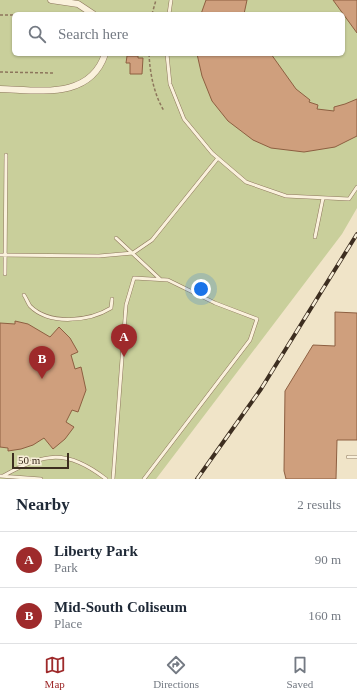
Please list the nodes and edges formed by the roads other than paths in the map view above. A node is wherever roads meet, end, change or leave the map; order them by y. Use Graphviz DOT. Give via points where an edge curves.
graph roads {
  1 [pos="51,0"];
  2 [pos="61,0"];
  3 [pos="171,0"];
  4 [pos="90,12"];
  5 [pos="169,12"];
  6 [pos="104,56"];
  7 [pos="167,56"];
  8 [pos="0,90"];
  9 [pos="6,155"];
  10 [pos="218,158"];
  11 [pos="357,187"];
  12 [pos="323,198"];
  13 [pos="315,237"];
  14 [pos="116,238"];
  15 [pos="133,253"];
  16 [pos="0,255"];
  17 [pos="4,255"];
  18 [pos="4,274"];
  19 [pos="161,280"];
  20 [pos="24,295"];
  21 [pos="112,300"];
  22 [pos="348,457"];
  23 [pos="357,457"];
  24 [pos="2,476"];
  25 [pos="41,479"];
  26 [pos="106,479"];
  27 [pos="113,479"];
  28 [pos="144,479"];
  1 -- 2 [label="street"];
  2 -- 4 [label="street" via="78,4"];
  3 -- 5 [label="lane"];
  6 -- 8 [label="street" via="92,77 77,86 59,89"];
  7 -- 10 [label="lane" via="170,84 184,119"];
  9 -- 17 [label="lane"];
  10 -- 12 [label="lane" via="246,182 286,196"];
  10 -- 15 [label="lane" via="152,240"];
  11 -- 12 [label="lane" via="349,199"];
  12 -- 13 [label="lane"];
  14 -- 15 [label="lane"];
  15 -- 17 [label="lane" via="99,256"];
  15 -- 19 [label="lane"];
  16 -- 17 [label="lane"];
  17 -- 18 [label="lane"];
  19 -- 27 [label="lane" via="134,278 126,304"];
  19 -- 28 [label="lane" via="168,280 215,303 257,319 250,340"];
  20 -- 21 [label="lane" via="30,306 44,314 78,320 98,315 111,308"];
  22 -- 23 [label="lane"];
  24 -- 25 [label="lane"];
  24 -- 26 [label="lane" via="33,460 48,457 80,462 93,468"];
}
